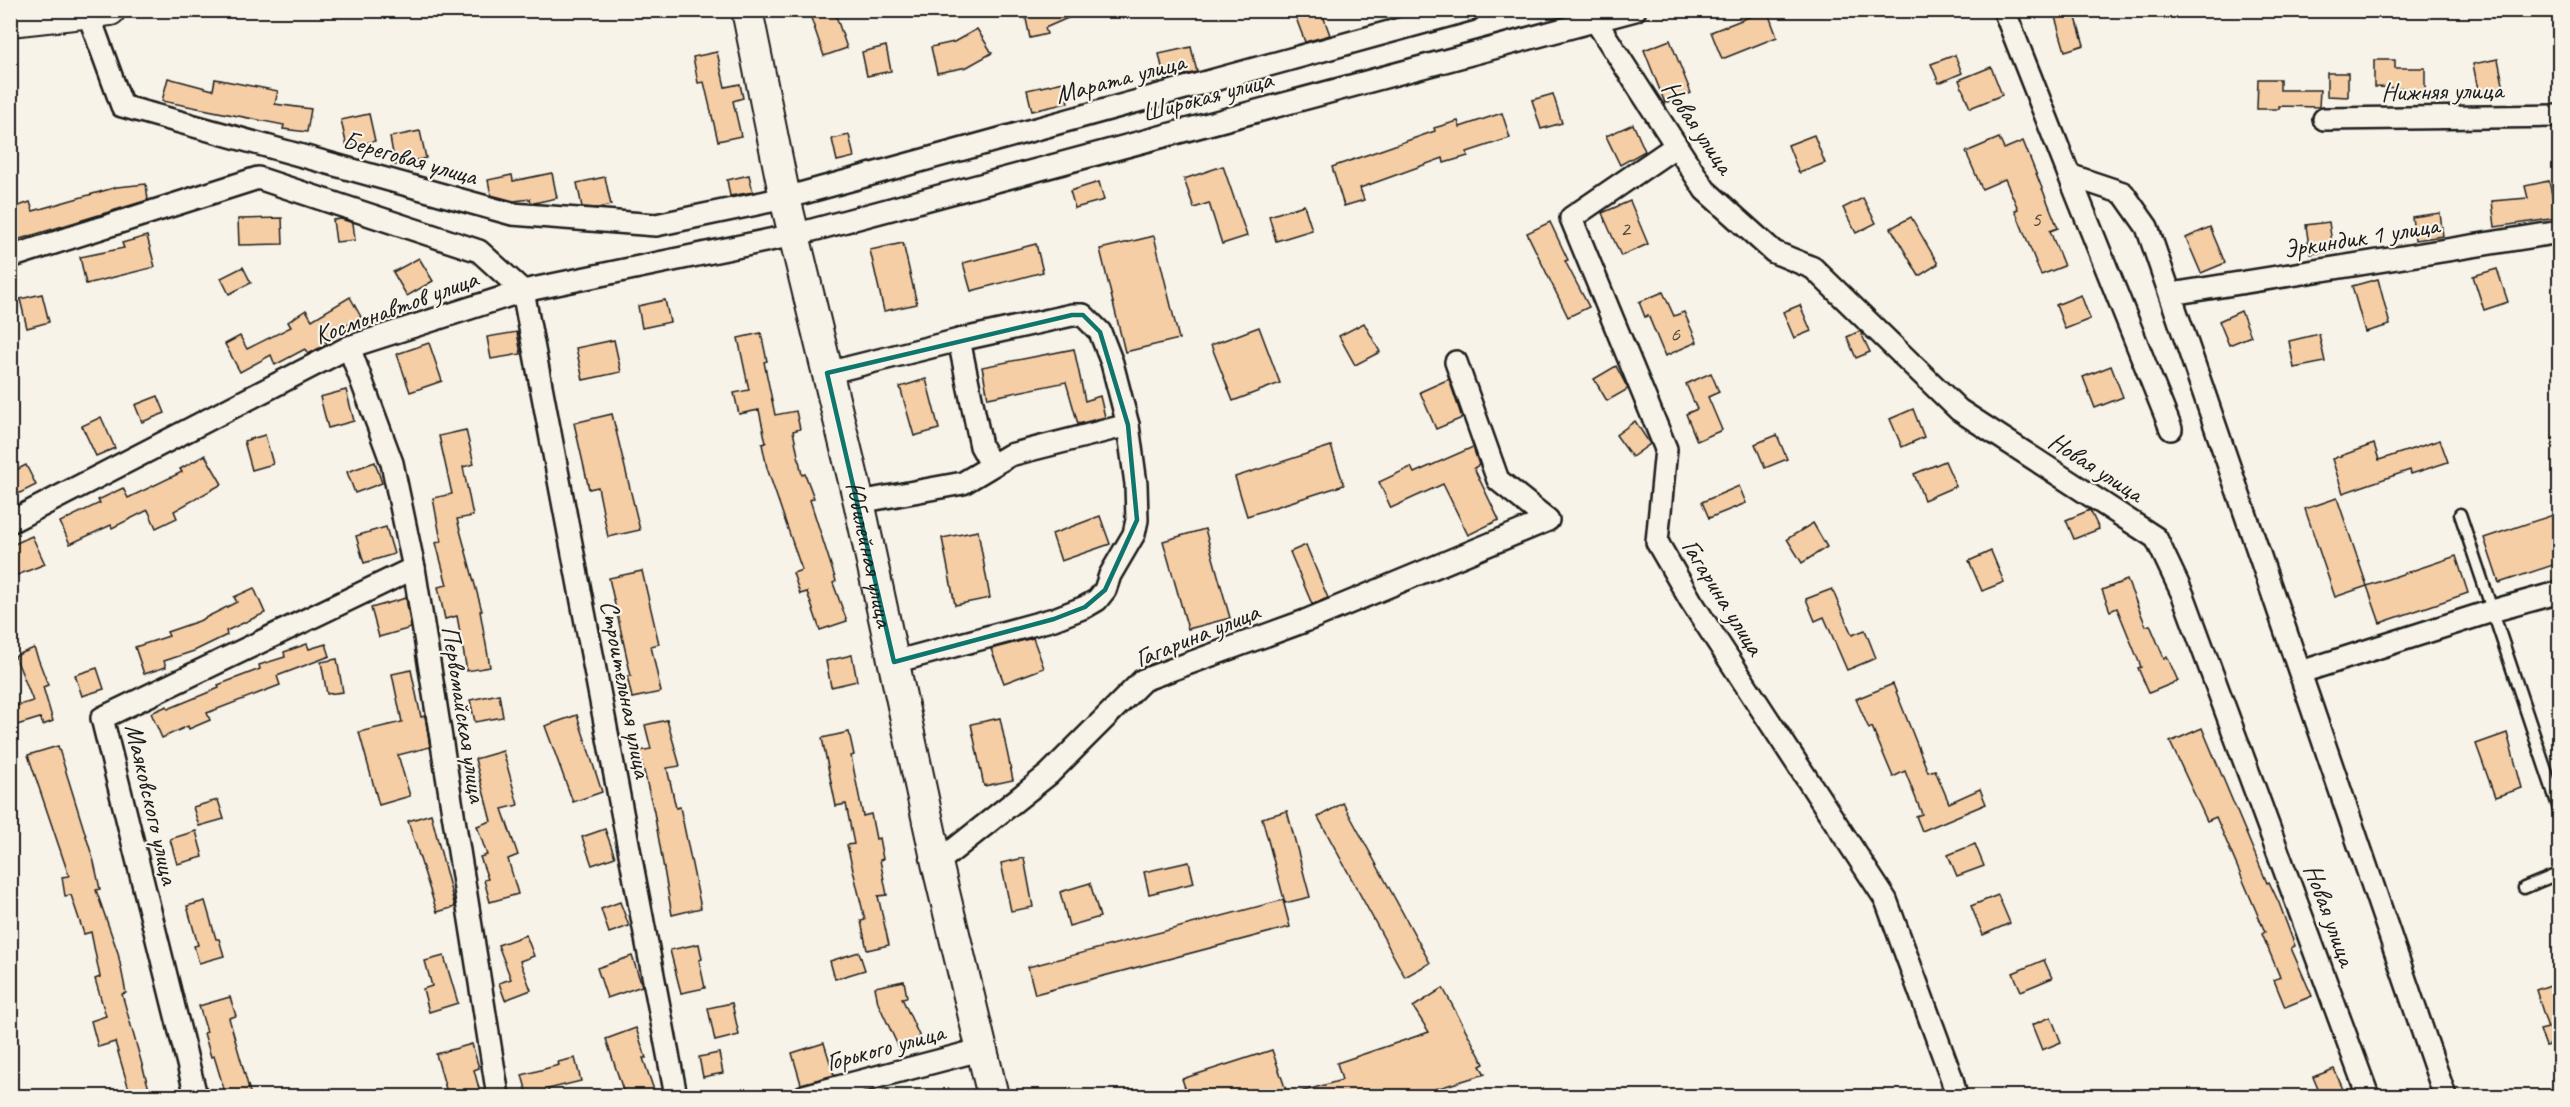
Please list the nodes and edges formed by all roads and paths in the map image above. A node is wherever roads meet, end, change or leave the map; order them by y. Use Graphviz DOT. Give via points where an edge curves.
graph roads {
  1 [pos="747,10"];
  2 [pos="1469,10"];
  3 [pos="1635,10"];
  4 [pos="2004,10"];
  5 [pos="99,12"];
  6 [pos="1595,20"];
  7 [pos="10,21"];
  8 [pos="2559,116"];
  9 [pos="2324,119"];
  10 [pos="1676,146"];
  11 [pos="2069,175"];
  12 [pos="785,198"];
  13 [pos="2559,232"];
  14 [pos="794,235"];
  15 [pos="10,256"];
  16 [pos="523,291"];
  17 [pos="2171,294"];
  18 [pos="959,340"];
  19 [pos="349,347"];
  20 [pos="1456,362"];
  21 [pos="827,373"];
  22 [pos="1128,425"];
  23 [pos="2171,429"];
  24 [pos="991,464"];
  25 [pos="859,502"];
  26 [pos="2460,514"];
  27 [pos="10,522"];
  28 [pos="414,568"];
  29 [pos="2559,592"];
  30 [pos="2492,610"];
  31 [pos="894,662"];
  32 [pos="2301,672"];
  33 [pos="2559,812"];
  34 [pos="937,863"];
  35 [pos="2559,873"];
  36 [pos="2524,888"];
  37 [pos="980,1050"];
  38 [pos="196,1096"];
  39 [pos="498,1096"];
  40 [pos="676,1096"];
  41 [pos="804,1096"];
  42 [pos="993,1096"];
  43 [pos="1956,1096"];
  44 [pos="2368,1096"];
  45 [pos="2445,1096"];
  1 -- 12 [label="main road, Юбилейная улица"];
  2 -- 12 [label="street, Марата улица"];
  3 -- 6 [label="street, Широкая улица"];
  4 -- 11 [label="street"];
  5 -- 7 [label="main road"];
  5 -- 12 [label="street, Береговая улица" via="122,106 512,214 656,225"];
  6 -- 10 [label="street, Новая улица"];
  6 -- 14 [label="street, Широкая улица"];
  8 -- 9 [label="street, Нижняя улица"];
  10 -- 43 [label="street, Гагарина улица" via="1571,218 1666,449 1657,542 1691,601 1886,900"];
  10 -- 44 [label="street, Новая улица" via="1705,190 1774,252 1813,268 1959,410 2156,538 2183,595"];
  11 -- 17 [label="street, Новая улица" via="2123,194 2148,227"];
  11 -- 23 [label="street"];
  12 -- 14 [label="main road, Юбилейная улица"];
  13 -- 17 [label="street, Эркиндик 1 улица"];
  14 -- 16 [label="street, Космонавтов улица"];
  14 -- 21 [label="main road, Юбилейная улица"];
  15 -- 16 [label="street" via="258,178 479,251"];
  16 -- 19 [label="street, Космонавтов улица"];
  16 -- 40 [label="street, Строительная улица"];
  17 -- 32 [label="street, Новая улица"];
  18 -- 21 [label="street"];
  18 -- 22 [label="street" via="1083,315 1100,332"];
  18 -- 24 [label="street" via="981,446"];
  19 -- 27 [label="street, Космонавтов улица"];
  19 -- 28 [label="street, Первомайская улица" via="392,463"];
  20 -- 34 [label="street, Гагарина улица" via="1498,480 1548,520 1305,621 1143,680 1049,774"];
  21 -- 25 [label="main road, Юбилейная улица"];
  22 -- 24 [label="street" via="1010,455"];
  22 -- 31 [label="street" via="1137,520 1134,534 1097,600 1054,619"];
  24 -- 25 [label="street" via="963,483"];
  25 -- 31 [label="main road, Юбилейная улица"];
  26 -- 30 [label="lane"];
  28 -- 38 [label="street, Маяковского улица" via="102,718"];
  28 -- 39 [label="street, Первомайская улица"];
  29 -- 30 [label="street"];
  30 -- 32 [label="street"];
  30 -- 33 [label="lane"];
  31 -- 34 [label="main road, Юбилейная улица"];
  32 -- 45 [label="street, Новая улица"];
  34 -- 37 [label="main road, Юбилейная улица"];
  35 -- 36 [label="lane"];
  37 -- 41 [label="street, Горького улица"];
  37 -- 42 [label="main road, Юбилейная улица"];
}
